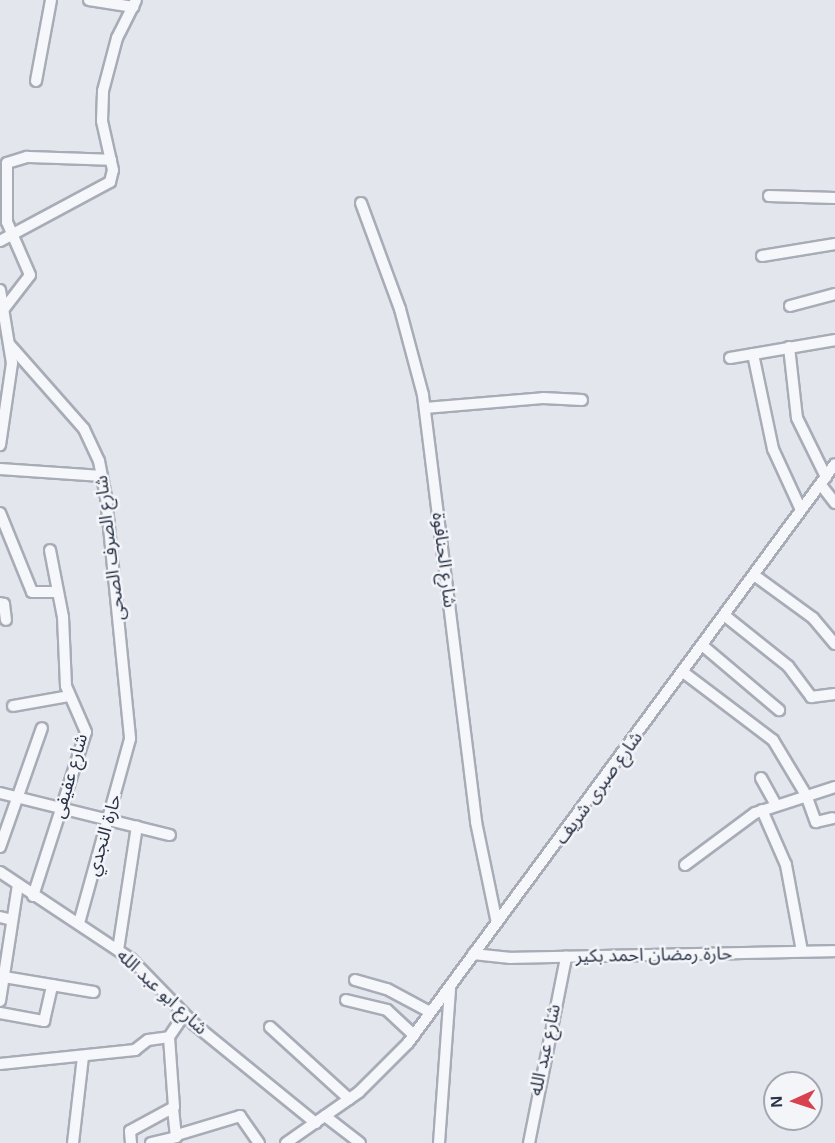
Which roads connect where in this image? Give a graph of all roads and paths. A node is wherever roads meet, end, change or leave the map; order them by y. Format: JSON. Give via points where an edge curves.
{"nodes":[{"id":1,"x":51,"y":0,"type":"edge"},
{"id":2,"x":89,"y":0,"type":"edge"},
{"id":3,"x":135,"y":4,"type":"edge"},
{"id":4,"x":36,"y":81,"type":"dead end"},
{"id":5,"x":111,"y":160,"type":"junction"},
{"id":6,"x":769,"y":196,"type":"dead end"},
{"id":7,"x":835,"y":198,"type":"edge"},
{"id":8,"x":361,"y":203,"type":"dead end"},
{"id":9,"x":11,"y":235,"type":"junction"},
{"id":10,"x":0,"y":241,"type":"edge"},
{"id":11,"x":835,"y":244,"type":"edge"},
{"id":12,"x":762,"y":256,"type":"dead end"},
{"id":13,"x":0,"y":290,"type":"edge"},
{"id":14,"x":835,"y":294,"type":"edge"},
{"id":15,"x":790,"y":306,"type":"dead end"},
{"id":16,"x":3,"y":311,"type":"edge"},
{"id":17,"x":835,"y":340,"type":"edge"},
{"id":18,"x":10,"y":345,"type":"junction"},
{"id":19,"x":789,"y":347,"type":"junction"},
{"id":20,"x":753,"y":354,"type":"junction"},
{"id":21,"x":730,"y":358,"type":"dead end"},
{"id":22,"x":582,"y":400,"type":"dead end"},
{"id":23,"x":425,"y":408,"type":"junction"},
{"id":24,"x":0,"y":442,"type":"edge"},
{"id":25,"x":835,"y":464,"type":"edge"},
{"id":26,"x":0,"y":469,"type":"edge"},
{"id":27,"x":102,"y":476,"type":"junction"},
{"id":28,"x":823,"y":481,"type":"junction"},
{"id":29,"x":835,"y":503,"type":"edge"},
{"id":30,"x":801,"y":510,"type":"junction"},
{"id":31,"x":0,"y":513,"type":"edge"},
{"id":32,"x":2,"y":527,"type":"edge"},
{"id":33,"x":51,"y":550,"type":"dead end"},
{"id":34,"x":754,"y":575,"type":"junction"},
{"id":35,"x":58,"y":592,"type":"junction"},
{"id":36,"x":0,"y":603,"type":"edge"},
{"id":37,"x":724,"y":615,"type":"junction"},
{"id":38,"x":6,"y":620,"type":"dead end"},
{"id":39,"x":835,"y":644,"type":"edge"},
{"id":40,"x":702,"y":645,"type":"junction"},
{"id":41,"x":683,"y":672,"type":"junction"},
{"id":42,"x":835,"y":694,"type":"edge"},
{"id":43,"x":69,"y":696,"type":"junction"},
{"id":44,"x":13,"y":706,"type":"dead end"},
{"id":45,"x":779,"y":710,"type":"dead end"},
{"id":46,"x":42,"y":728,"type":"dead end"},
{"id":47,"x":129,"y":747,"type":"joint"},
{"id":48,"x":761,"y":778,"type":"dead end"},
{"id":49,"x":835,"y":787,"type":"edge"},
{"id":50,"x":0,"y":793,"type":"edge"},
{"id":51,"x":806,"y":795,"type":"junction"},
{"id":52,"x":18,"y":797,"type":"junction"},
{"id":53,"x":776,"y":806,"type":"junction"},
{"id":54,"x":63,"y":807,"type":"junction"},
{"id":55,"x":762,"y":810,"type":"junction"},
{"id":56,"x":833,"y":818,"type":"dead end"},
{"id":57,"x":108,"y":819,"type":"junction"},
{"id":58,"x":137,"y":826,"type":"junction"},
{"id":59,"x":170,"y":835,"type":"dead end"},
{"id":60,"x":0,"y":847,"type":"edge"},
{"id":61,"x":685,"y":865,"type":"dead end"},
{"id":62,"x":0,"y":872,"type":"edge"},
{"id":63,"x":18,"y":885,"type":"junction"},
{"id":64,"x":33,"y":896,"type":"junction"},
{"id":65,"x":0,"y":917,"type":"edge"},
{"id":66,"x":12,"y":920,"type":"junction"},
{"id":67,"x":79,"y":923,"type":"junction"},
{"id":68,"x":497,"y":923,"type":"junction"},
{"id":69,"x":118,"y":950,"type":"junction"},
{"id":70,"x":802,"y":951,"type":"junction"},
{"id":71,"x":835,"y":951,"type":"edge"},
{"id":72,"x":473,"y":954,"type":"junction"},
{"id":73,"x":566,"y":957,"type":"junction"},
{"id":74,"x":3,"y":970,"type":"edge"},
{"id":75,"x":355,"y":980,"type":"dead end"},
{"id":76,"x":52,"y":985,"type":"junction"},
{"id":77,"x":450,"y":986,"type":"junction"},
{"id":78,"x":94,"y":992,"type":"dead end"},
{"id":79,"x":346,"y":1000,"type":"dead end"},
{"id":80,"x":0,"y":1002,"type":"edge"},
{"id":81,"x":430,"y":1012,"type":"junction"},
{"id":82,"x":0,"y":1013,"type":"edge"},
{"id":83,"x":184,"y":1015,"type":"junction"},
{"id":84,"x":270,"y":1028,"type":"dead end"},
{"id":85,"x":414,"y":1035,"type":"junction"},
{"id":86,"x":168,"y":1037,"type":"junction"},
{"id":87,"x":83,"y":1057,"type":"junction"},
{"id":88,"x":0,"y":1064,"type":"edge"},
{"id":89,"x":349,"y":1099,"type":"junction"},
{"id":90,"x":173,"y":1109,"type":"junction"},
{"id":91,"x":320,"y":1119,"type":"junction"},
{"id":92,"x":177,"y":1135,"type":"junction"},
{"id":93,"x":73,"y":1143,"type":"edge"},
{"id":94,"x":131,"y":1143,"type":"edge"},
{"id":95,"x":151,"y":1143,"type":"edge"},
{"id":96,"x":259,"y":1143,"type":"edge"},
{"id":97,"x":286,"y":1143,"type":"edge"},
{"id":98,"x":360,"y":1143,"type":"edge"},
{"id":99,"x":439,"y":1143,"type":"edge"},
{"id":100,"x":528,"y":1143,"type":"edge"}],
"edges":[{"from":1,"to":4,"type":"street"},
{"from":2,"to":3,"type":"street"},
{"from":3,"to":5,"type":"street","via":[[117,38],[103,91],[102,121]]},
{"from":5,"to":9,"type":"street","via":[[112,176],[106,187]]},
{"from":5,"to":9,"type":"street","via":[[11,159],[6,165],[6,214]]},
{"from":6,"to":7,"type":"street"},
{"from":8,"to":23,"type":"street","name":"شارع الحنافوة","via":[[400,309]]},
{"from":9,"to":10,"type":"street"},
{"from":9,"to":16,"type":"street","via":[[30,279]]},
{"from":11,"to":12,"type":"street"},
{"from":13,"to":16,"type":"street"},
{"from":14,"to":15,"type":"street"},
{"from":16,"to":18,"type":"street"},
{"from":17,"to":19,"type":"street"},
{"from":18,"to":24,"type":"street","via":[[12,363]]},
{"from":18,"to":27,"type":"street","name":"شارع الصرف الصحى","via":[[76,417],[92,445]]},
{"from":19,"to":20,"type":"street"},
{"from":19,"to":28,"type":"street","via":[[797,418]]},
{"from":20,"to":21,"type":"street"},
{"from":20,"to":30,"type":"street","via":[[773,449]]},
{"from":22,"to":23,"type":"street","via":[[543,398]]},
{"from":23,"to":68,"type":"street","name":"شارع الحنافوة","via":[[476,822]]},
{"from":25,"to":28,"type":"street","name":"شارع صبرى شريف"},
{"from":26,"to":27,"type":"street"},
{"from":27,"to":47,"type":"street","name":"شارع الصرف الصحى"},
{"from":28,"to":29,"type":"street"},
{"from":28,"to":30,"type":"street","name":"شارع صبرى شريف"},
{"from":30,"to":34,"type":"street","name":"شارع صبرى شريف"},
{"from":31,"to":32,"type":"street"},
{"from":32,"to":35,"type":"street","via":[[32,592]]},
{"from":33,"to":35,"type":"street","name":"شارع عفيفى"},
{"from":34,"to":37,"type":"street","name":"شارع صبرى شريف"},
{"from":34,"to":39,"type":"street","via":[[813,618]]},
{"from":35,"to":43,"type":"street","name":"شارع عفيفى"},
{"from":36,"to":38,"type":"street","via":[[4,604]]},
{"from":37,"to":40,"type":"street","name":"شارع صبرى شريف"},
{"from":37,"to":42,"type":"street","via":[[788,666],[812,697]]},
{"from":40,"to":41,"type":"street","name":"شارع صبرى شريف"},
{"from":40,"to":45,"type":"street"},
{"from":41,"to":51,"type":"street","via":[[772,740]]},
{"from":41,"to":68,"type":"street","name":"شارع صبرى شريف"},
{"from":43,"to":44,"type":"street"},
{"from":43,"to":54,"type":"street","name":"شارع عفيفى","via":[[86,732]]},
{"from":46,"to":52,"type":"street"},
{"from":47,"to":57,"type":"street","name":"حارة النجدي"},
{"from":48,"to":53,"type":"street"},
{"from":49,"to":51,"type":"street"},
{"from":50,"to":52,"type":"street"},
{"from":51,"to":53,"type":"street"},
{"from":51,"to":56,"type":"street","via":[[816,822]]},
{"from":52,"to":54,"type":"street"},
{"from":52,"to":60,"type":"street"},
{"from":53,"to":55,"type":"street"},
{"from":54,"to":57,"type":"street"},
{"from":54,"to":64,"type":"street","name":"شارع عفيفى"},
{"from":55,"to":61,"type":"street"},
{"from":55,"to":70,"type":"street","via":[[786,865]]},
{"from":57,"to":58,"type":"street"},
{"from":57,"to":67,"type":"street","name":"حارة النجدي"},
{"from":58,"to":59,"type":"street"},
{"from":58,"to":69,"type":"street"},
{"from":62,"to":63,"type":"street","name":"شارع ابو عبد الله"},
{"from":63,"to":64,"type":"street","name":"شارع ابو عبد الله"},
{"from":63,"to":66,"type":"street"},
{"from":64,"to":67,"type":"street","name":"شارع ابو عبد الله"},
{"from":65,"to":66,"type":"street"},
{"from":66,"to":74,"type":"street"},
{"from":67,"to":69,"type":"street","name":"شارع ابو عبد الله"},
{"from":68,"to":72,"type":"street","name":"شارع صبرى شريف"},
{"from":69,"to":83,"type":"street","name":"شارع ابو عبد الله"},
{"from":70,"to":71,"type":"street","name":"حارة رمضان احمد بكير"},
{"from":70,"to":73,"type":"street","name":"حارة رمضان احمد بكير"},
{"from":72,"to":73,"type":"street","name":"حارة رمضان احمد بكير"},
{"from":72,"to":77,"type":"street","name":"شارع صبرى شريف"},
{"from":73,"to":100,"type":"street","name":"شارع عبد الله"},
{"from":74,"to":76,"type":"street"},
{"from":74,"to":80,"type":"street"},
{"from":75,"to":81,"type":"street","via":[[394,992]]},
{"from":76,"to":78,"type":"street"},
{"from":76,"to":82,"type":"street","via":[[44,1021]]},
{"from":77,"to":81,"type":"street","name":"شارع صبرى شريف"},
{"from":77,"to":99,"type":"street"},
{"from":79,"to":85,"type":"street","via":[[387,1010]]},
{"from":81,"to":85,"type":"street","name":"شارع صبرى شريف"},
{"from":83,"to":86,"type":"street"},
{"from":83,"to":91,"type":"street","name":"شارع ابو عبد الله"},
{"from":84,"to":89,"type":"street"},
{"from":85,"to":89,"type":"street","name":"شارع صبرى شريف","via":[[376,1077]]},
{"from":86,"to":87,"type":"street","via":[[148,1040],[135,1050]]},
{"from":86,"to":90,"type":"street"},
{"from":87,"to":88,"type":"street"},
{"from":87,"to":93,"type":"street"},
{"from":89,"to":91,"type":"street","name":"شارع صبرى شريف"},
{"from":90,"to":92,"type":"street"},
{"from":90,"to":94,"type":"street","via":[[130,1131]]},
{"from":91,"to":97,"type":"street","name":"شارع صبرى شريف"},
{"from":91,"to":98,"type":"street","name":"شارع ابو عبد الله"},
{"from":92,"to":95,"type":"street"},
{"from":92,"to":96,"type":"street","via":[[240,1116]]}]}
